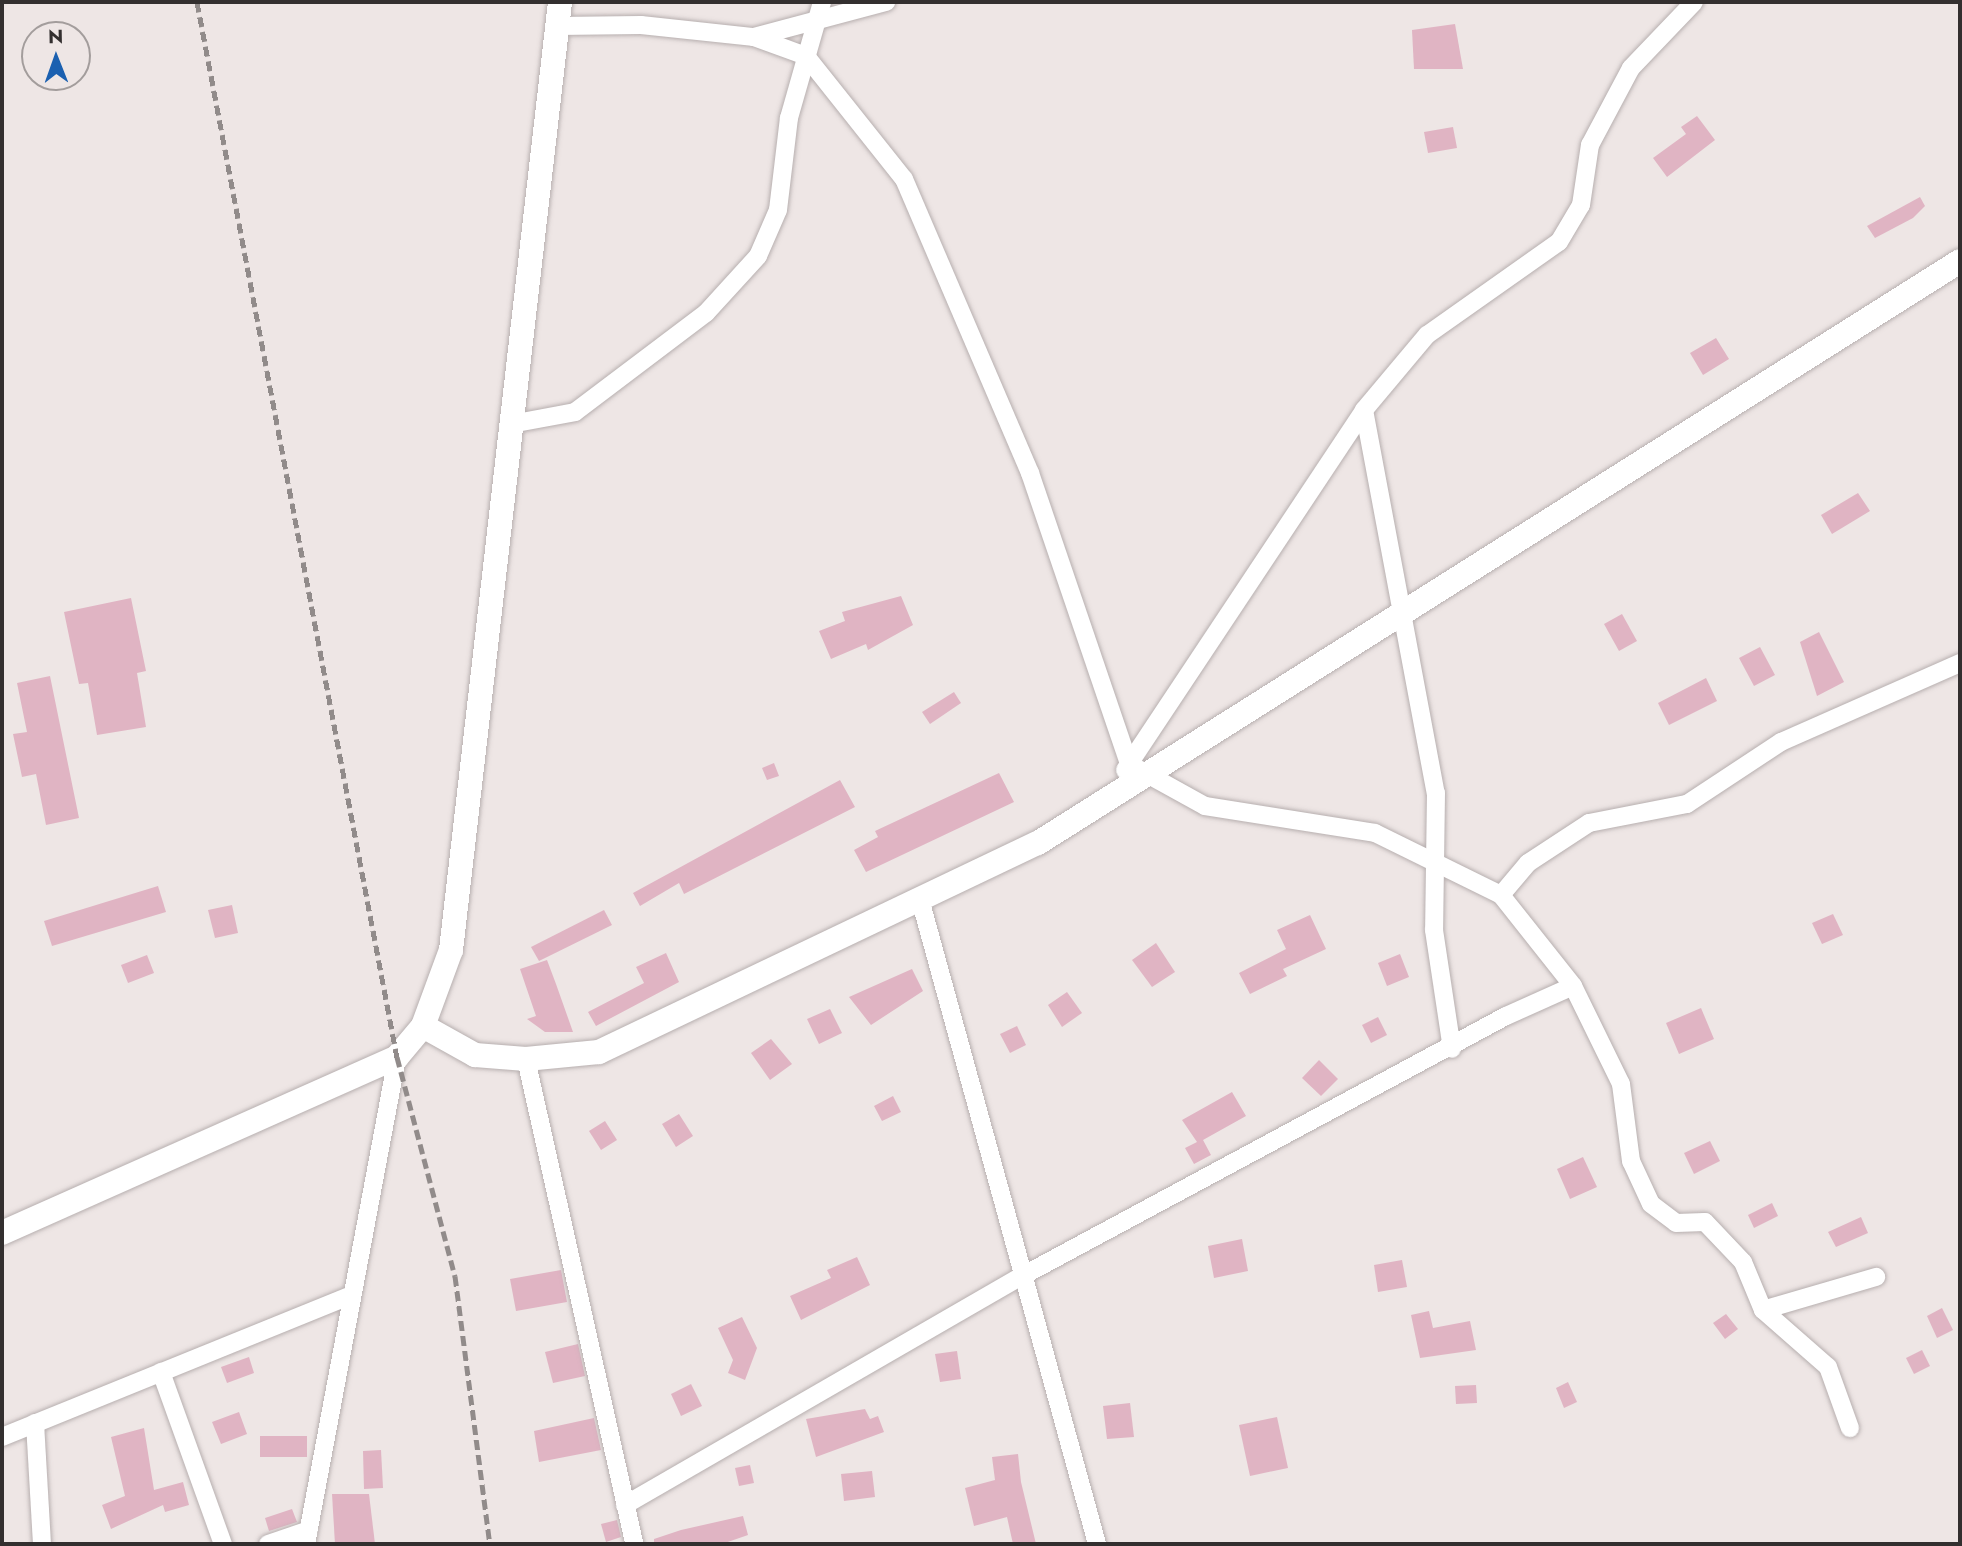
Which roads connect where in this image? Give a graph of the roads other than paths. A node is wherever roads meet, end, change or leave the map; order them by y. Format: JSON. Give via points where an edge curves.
{"nodes":[{"id":1,"x":886,"y":2,"type":"edge"},
{"id":2,"x":1694,"y":2,"type":"edge"},
{"id":3,"x":821,"y":11,"type":"edge"},
{"id":4,"x":558,"y":14,"type":"edge"},
{"id":5,"x":754,"y":37,"type":"junction"},
{"id":6,"x":806,"y":56,"type":"junction"},
{"id":7,"x":1960,"y":261,"type":"edge"},
{"id":8,"x":1364,"y":410,"type":"junction"},
{"id":9,"x":511,"y":424,"type":"junction"},
{"id":10,"x":1404,"y":616,"type":"junction"},
{"id":11,"x":1960,"y":663,"type":"edge"},
{"id":12,"x":1137,"y":770,"type":"junction"},
{"id":13,"x":1438,"y":859,"type":"junction"},
{"id":14,"x":1501,"y":895,"type":"junction"},
{"id":15,"x":920,"y":899,"type":"junction"},
{"id":16,"x":1573,"y":986,"type":"junction"},
{"id":17,"x":423,"y":1026,"type":"junction"},
{"id":18,"x":1452,"y":1049,"type":"junction"},
{"id":19,"x":397,"y":1057,"type":"junction"},
{"id":20,"x":526,"y":1059,"type":"junction"},
{"id":21,"x":2,"y":1233,"type":"edge"},
{"id":22,"x":1024,"y":1275,"type":"junction"},
{"id":23,"x":1876,"y":1278,"type":"dead end"},
{"id":24,"x":350,"y":1296,"type":"junction"},
{"id":25,"x":1763,"y":1310,"type":"junction"},
{"id":26,"x":161,"y":1372,"type":"junction"},
{"id":27,"x":35,"y":1423,"type":"junction"},
{"id":28,"x":1850,"y":1428,"type":"dead end"},
{"id":29,"x":2,"y":1437,"type":"edge"},
{"id":30,"x":625,"y":1505,"type":"junction"},
{"id":31,"x":308,"y":1537,"type":"edge"},
{"id":32,"x":43,"y":1544,"type":"edge"},
{"id":33,"x":223,"y":1544,"type":"edge"},
{"id":34,"x":268,"y":1544,"type":"edge"},
{"id":35,"x":634,"y":1544,"type":"edge"},
{"id":36,"x":1097,"y":1544,"type":"edge"}],
"edges":[{"from":1,"to":3,"type":"street"},
{"from":2,"to":8,"type":"street","via":[[1630,68],[1590,145],[1581,205],[1559,242],[1427,335]]},
{"from":3,"to":5,"type":"street"},
{"from":3,"to":6,"type":"street"},
{"from":4,"to":5,"type":"street"},
{"from":4,"to":9,"type":"main road"},
{"from":5,"to":6,"type":"street"},
{"from":6,"to":9,"type":"street","via":[[789,118],[778,210],[758,256],[706,313],[575,412]]},
{"from":6,"to":12,"type":"street","via":[[904,179],[1030,474]]},
{"from":7,"to":10,"type":"main road"},
{"from":8,"to":10,"type":"street"},
{"from":8,"to":12,"type":"street"},
{"from":9,"to":17,"type":"main road","via":[[451,950]]},
{"from":10,"to":12,"type":"main road"},
{"from":10,"to":13,"type":"street","via":[[1436,793]]},
{"from":11,"to":14,"type":"street","via":[[1781,741],[1687,804],[1589,823],[1528,863]]},
{"from":12,"to":13,"type":"street","via":[[1205,806],[1376,833]]},
{"from":12,"to":15,"type":"main road","via":[[1103,803],[1038,843]]},
{"from":13,"to":14,"type":"street"},
{"from":13,"to":18,"type":"street","via":[[1434,930]]},
{"from":14,"to":16,"type":"street"},
{"from":15,"to":20,"type":"main road","via":[[599,1052]]},
{"from":15,"to":22,"type":"street"},
{"from":16,"to":18,"type":"street"},
{"from":16,"to":25,"type":"street","via":[[1621,1084],[1631,1161],[1651,1203],[1676,1223],[1705,1222],[1743,1262]]},
{"from":17,"to":19,"type":"main road"},
{"from":17,"to":20,"type":"main road","via":[[475,1055]]},
{"from":18,"to":22,"type":"street"},
{"from":19,"to":21,"type":"main road"},
{"from":19,"to":24,"type":"street"},
{"from":20,"to":30,"type":"street"},
{"from":22,"to":30,"type":"street"},
{"from":22,"to":36,"type":"street"},
{"from":23,"to":25,"type":"street"},
{"from":24,"to":26,"type":"street"},
{"from":24,"to":31,"type":"street"},
{"from":25,"to":28,"type":"street","via":[[1828,1367]]},
{"from":26,"to":27,"type":"street"},
{"from":26,"to":33,"type":"street"},
{"from":27,"to":29,"type":"street"},
{"from":27,"to":32,"type":"street"},
{"from":30,"to":35,"type":"street"},
{"from":31,"to":34,"type":"street"}]}
